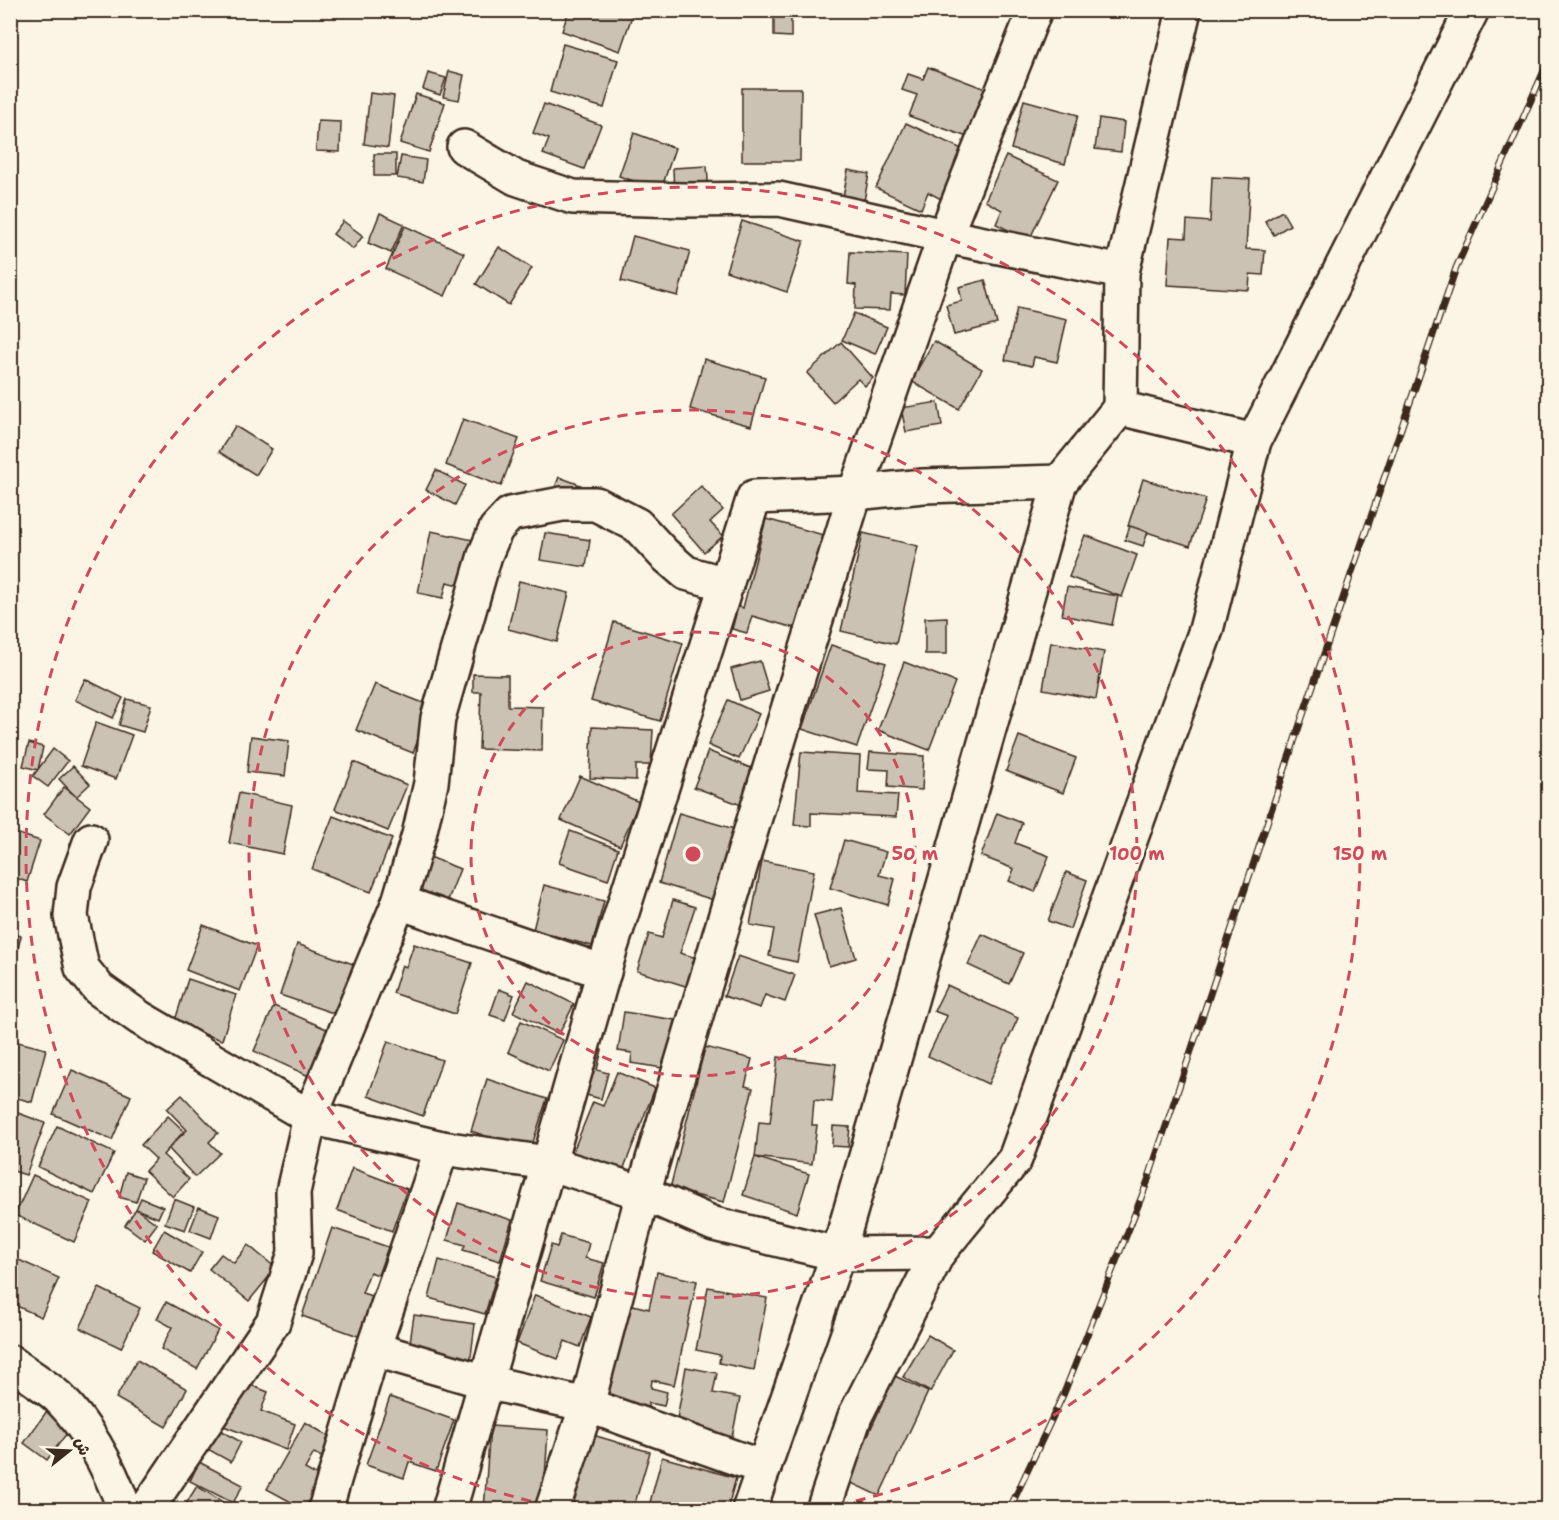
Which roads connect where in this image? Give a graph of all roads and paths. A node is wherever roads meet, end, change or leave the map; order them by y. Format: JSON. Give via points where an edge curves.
{"nodes":[{"id":1,"x":1035,"y":10,"type":"edge"},
{"id":2,"x":1184,"y":10,"type":"edge"},
{"id":3,"x":1472,"y":10,"type":"edge"},
{"id":4,"x":464,"y":147,"type":"dead end"},
{"id":5,"x":945,"y":237,"type":"junction"},
{"id":6,"x":1122,"y":272,"type":"junction"},
{"id":7,"x":1120,"y":408,"type":"junction"},
{"id":8,"x":1254,"y":441,"type":"junction"},
{"id":9,"x":1060,"y":482,"type":"junction"},
{"id":10,"x":855,"y":494,"type":"junction"},
{"id":11,"x":726,"y":584,"type":"junction"},
{"id":12,"x":91,"y":840,"type":"dead end"},
{"id":13,"x":399,"y":902,"type":"junction"},
{"id":14,"x":604,"y":972,"type":"junction"},
{"id":15,"x":310,"y":1117,"type":"junction"},
{"id":16,"x":442,"y":1148,"type":"junction"},
{"id":17,"x":548,"y":1163,"type":"junction"},
{"id":18,"x":643,"y":1193,"type":"junction"},
{"id":19,"x":938,"y":1253,"type":"junction"},
{"id":20,"x":838,"y":1254,"type":"junction"},
{"id":21,"x":373,"y":1349,"type":"junction"},
{"id":22,"x":10,"y":1362,"type":"edge"},
{"id":23,"x":486,"y":1382,"type":"junction"},
{"id":24,"x":587,"y":1405,"type":"junction"},
{"id":25,"x":764,"y":1468,"type":"junction"},
{"id":26,"x":125,"y":1509,"type":"edge"},
{"id":27,"x":146,"y":1509,"type":"edge"},
{"id":28,"x":325,"y":1509,"type":"edge"},
{"id":29,"x":449,"y":1509,"type":"edge"},
{"id":30,"x":552,"y":1509,"type":"edge"},
{"id":31,"x":749,"y":1509,"type":"edge"},
{"id":32,"x":823,"y":1509,"type":"edge"}],
"edges":[{"from":1,"to":5,"type":"street"},
{"from":2,"to":6,"type":"street"},
{"from":3,"to":8,"type":"street"},
{"from":4,"to":5,"type":"street","via":[[516,178],[573,197],[779,199]]},
{"from":5,"to":6,"type":"street"},
{"from":5,"to":10,"type":"street"},
{"from":6,"to":7,"type":"street"},
{"from":7,"to":8,"type":"street"},
{"from":7,"to":9,"type":"street"},
{"from":8,"to":19,"type":"street","via":[[1206,630],[1015,1159]]},
{"from":9,"to":10,"type":"street","via":[[922,486]]},
{"from":9,"to":20,"type":"street"},
{"from":10,"to":11,"type":"street","via":[[754,497]]},
{"from":10,"to":18,"type":"street"},
{"from":11,"to":13,"type":"street","via":[[686,573],[637,525],[596,504],[562,504],[510,514],[496,529],[475,588],[438,718],[431,783]]},
{"from":11,"to":14,"type":"street"},
{"from":12,"to":15,"type":"street","via":[[74,887],[71,916],[82,968],[99,989],[140,1018]]},
{"from":13,"to":14,"type":"street"},
{"from":13,"to":15,"type":"street"},
{"from":14,"to":17,"type":"street"},
{"from":15,"to":16,"type":"street"},
{"from":15,"to":27,"type":"street","via":[[293,1192],[295,1253],[273,1322]]},
{"from":16,"to":17,"type":"street"},
{"from":16,"to":21,"type":"street"},
{"from":17,"to":18,"type":"street"},
{"from":17,"to":23,"type":"street"},
{"from":18,"to":20,"type":"street","via":[[714,1224]]},
{"from":18,"to":24,"type":"street"},
{"from":19,"to":20,"type":"street"},
{"from":19,"to":32,"type":"street","via":[[855,1416]]},
{"from":20,"to":25,"type":"street"},
{"from":21,"to":23,"type":"street"},
{"from":21,"to":28,"type":"street"},
{"from":22,"to":26,"type":"street","via":[[58,1398],[87,1431]]},
{"from":23,"to":24,"type":"street"},
{"from":23,"to":29,"type":"street"},
{"from":24,"to":25,"type":"street"},
{"from":24,"to":30,"type":"street"},
{"from":25,"to":31,"type":"street"}]}
